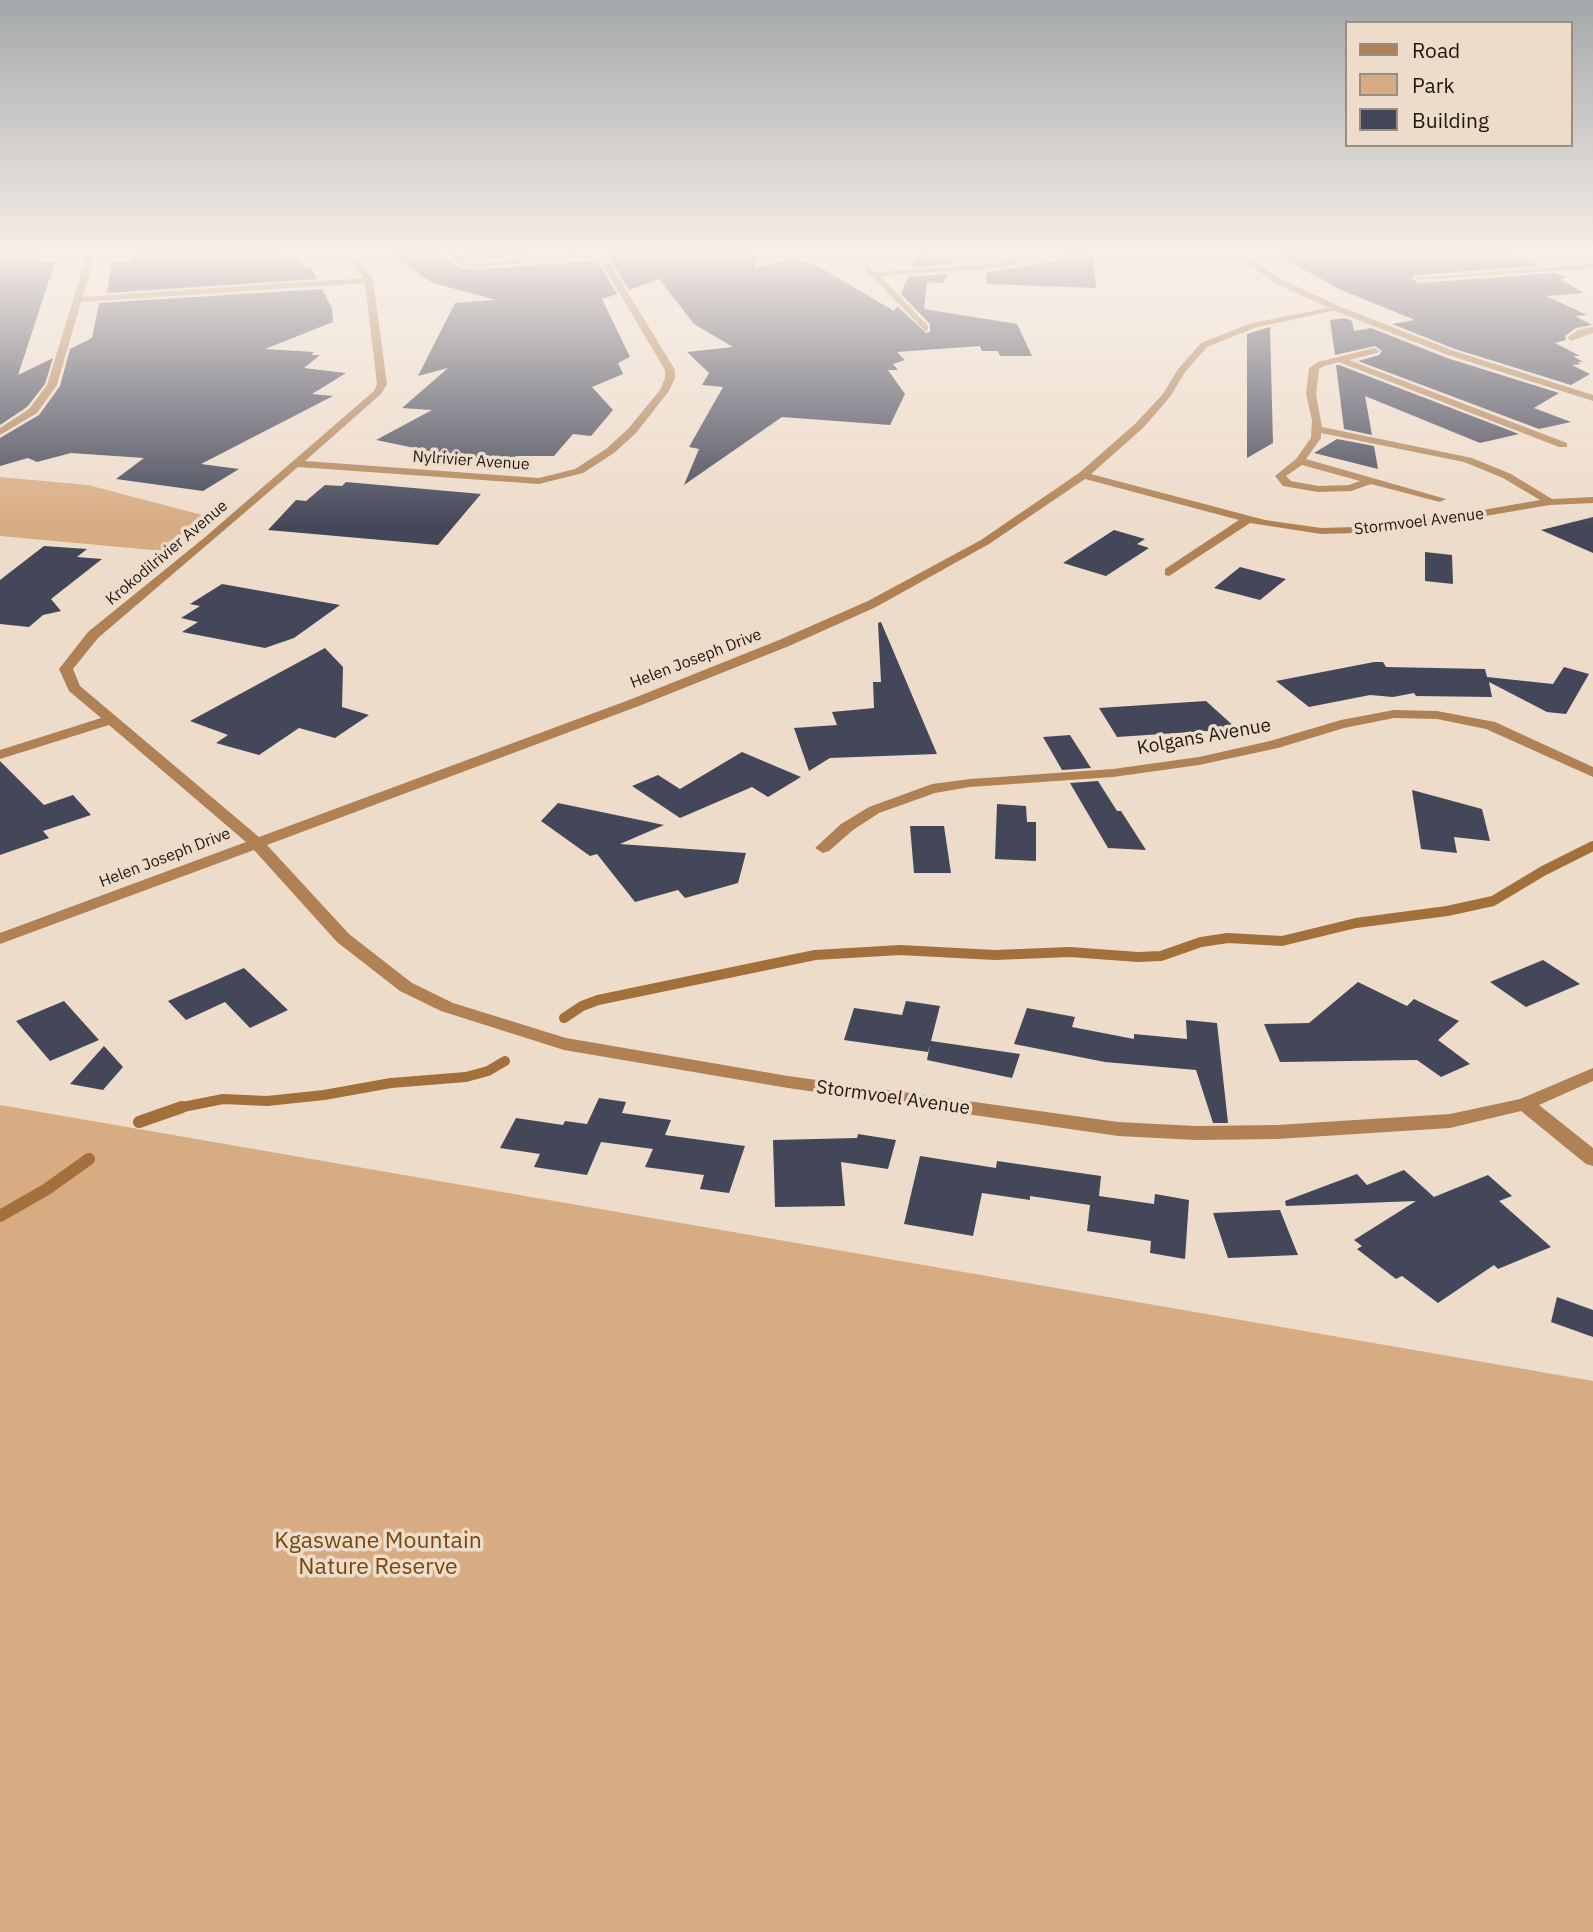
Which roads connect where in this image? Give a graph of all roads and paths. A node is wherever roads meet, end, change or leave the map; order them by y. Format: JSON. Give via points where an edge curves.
{"nodes":[{"id":1,"x":65,"y":345,"type":"edge"},
{"id":2,"x":377,"y":345,"type":"edge"},
{"id":3,"x":655,"y":345,"type":"edge"},
{"id":4,"x":1204,"y":345,"type":"edge"},
{"id":5,"x":1431,"y":345,"type":"edge"},
{"id":6,"x":1374,"y":351,"type":"dead end"},
{"id":7,"x":1339,"y":359,"type":"junction"},
{"id":8,"x":1593,"y":398,"type":"edge"},
{"id":9,"x":1318,"y":429,"type":"junction"},
{"id":10,"x":0,"y":432,"type":"edge"},
{"id":11,"x":1563,"y":445,"type":"dead end"},
{"id":12,"x":1300,"y":461,"type":"junction"},
{"id":13,"x":296,"y":464,"type":"junction"},
{"id":14,"x":1083,"y":475,"type":"junction"},
{"id":15,"x":1371,"y":480,"type":"junction"},
{"id":16,"x":1440,"y":499,"type":"dead end"},
{"id":17,"x":1593,"y":500,"type":"edge"},
{"id":18,"x":1550,"y":502,"type":"junction"},
{"id":19,"x":1248,"y":519,"type":"junction"},
{"id":20,"x":1169,"y":572,"type":"dead end"},
{"id":21,"x":113,"y":719,"type":"junction"},
{"id":22,"x":0,"y":755,"type":"edge"},
{"id":23,"x":1593,"y":773,"type":"edge"},
{"id":24,"x":256,"y":843,"type":"junction"},
{"id":25,"x":823,"y":848,"type":"dead end"},
{"id":26,"x":0,"y":939,"type":"edge"},
{"id":27,"x":1593,"y":1074,"type":"edge"},
{"id":28,"x":1525,"y":1104,"type":"junction"},
{"id":29,"x":1593,"y":1159,"type":"edge"}],
"edges":[{"from":1,"to":10,"type":"street","via":[[46,398]]},
{"from":2,"to":13,"type":"street","name":"Krokodilrivier Avenue","via":[[382,383],[371,400]]},
{"from":3,"to":13,"type":"street","name":"Nylrivier Avenue","via":[[670,370],[664,391],[632,431],[579,471],[539,481]]},
{"from":4,"to":14,"type":"street","name":"Helen Joseph Drive","via":[[1139,426]]},
{"from":5,"to":8,"type":"street"},
{"from":6,"to":7,"type":"street"},
{"from":7,"to":9,"type":"street","via":[[1321,364],[1312,373]]},
{"from":7,"to":11,"type":"street"},
{"from":9,"to":12,"type":"street"},
{"from":9,"to":18,"type":"street","via":[[1468,460],[1507,476]]},
{"from":12,"to":15,"type":"street"},
{"from":12,"to":15,"type":"street","via":[[1283,471],[1281,480],[1299,487],[1335,489]]},
{"from":13,"to":21,"type":"street","name":"Krokodilrivier Avenue","via":[[93,635],[71,659],[66,669],[74,688]]},
{"from":14,"to":19,"type":"street","name":"Stormvoel Avenue"},
{"from":14,"to":24,"type":"street","name":"Helen Joseph Drive","via":[[1033,512],[937,570],[797,638]]},
{"from":15,"to":16,"type":"street"},
{"from":17,"to":18,"type":"street","name":"Stormvoel Avenue"},
{"from":18,"to":19,"type":"street","name":"Stormvoel Avenue","via":[[1428,524],[1352,531],[1293,528]]},
{"from":19,"to":20,"type":"street"},
{"from":21,"to":22,"type":"street"},
{"from":21,"to":24,"type":"street","name":"Krokodilrivier Avenue"},
{"from":23,"to":25,"type":"street","name":"Kolgans Avenue","via":[[1490,725],[1437,715],[1394,714],[1199,761],[932,789],[874,810]]},
{"from":24,"to":26,"type":"street","name":"Helen Joseph Drive"},
{"from":24,"to":28,"type":"street","name":"Stormvoel Avenue","via":[[343,938],[406,987],[447,1007],[564,1044],[788,1082],[1118,1129],[1196,1133],[1380,1127],[1450,1121]]},
{"from":27,"to":28,"type":"street","name":"Stormvoel Avenue"},
{"from":28,"to":29,"type":"street"}]}
